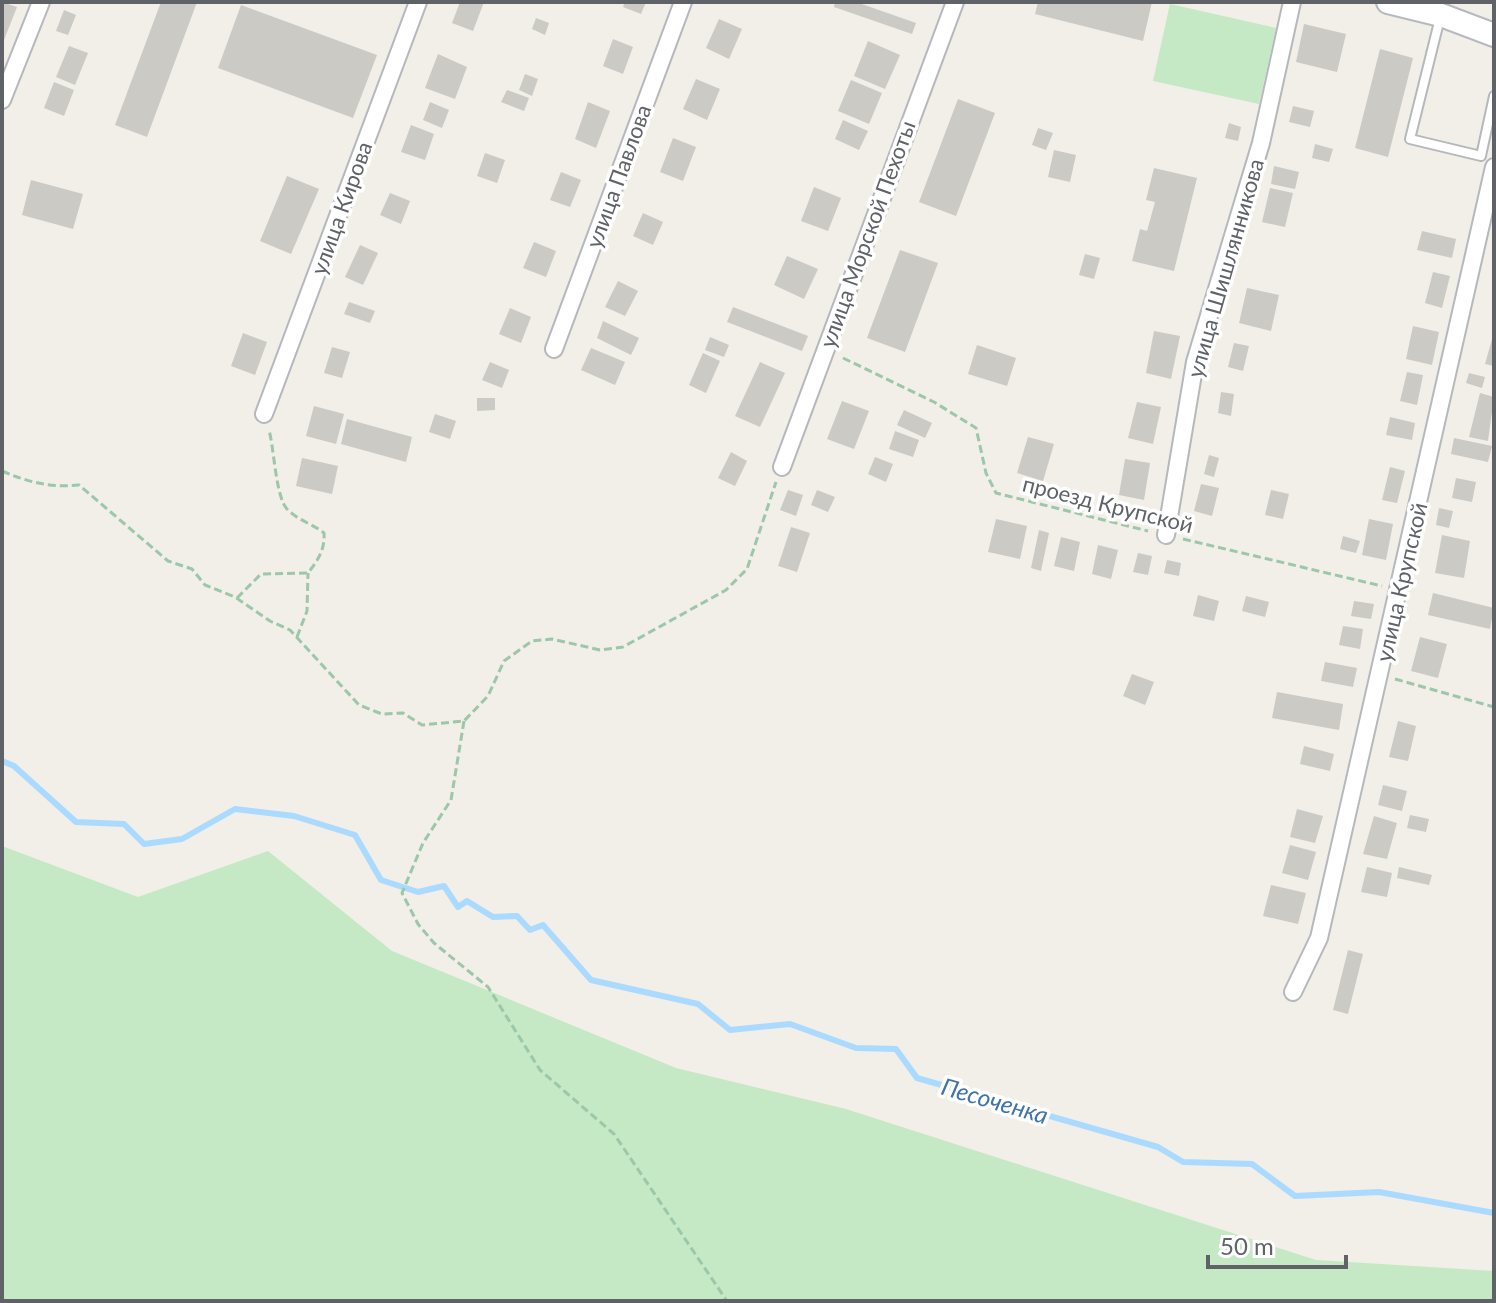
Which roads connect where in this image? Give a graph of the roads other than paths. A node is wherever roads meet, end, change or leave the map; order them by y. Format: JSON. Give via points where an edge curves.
{"nodes":[{"id":1,"x":41,"y":2,"type":"edge"},
{"id":2,"x":418,"y":2,"type":"edge"},
{"id":3,"x":683,"y":2,"type":"edge"},
{"id":4,"x":955,"y":2,"type":"edge"},
{"id":5,"x":1292,"y":2,"type":"edge"},
{"id":6,"x":1388,"y":2,"type":"edge"},
{"id":7,"x":1441,"y":15,"type":"junction"},
{"id":8,"x":1494,"y":35,"type":"edge"},
{"id":9,"x":1494,"y":96,"type":"edge"},
{"id":10,"x":2,"y":100,"type":"edge"},
{"id":11,"x":1494,"y":167,"type":"edge"},
{"id":12,"x":554,"y":349,"type":"dead end"},
{"id":13,"x":264,"y":414,"type":"road end"},
{"id":14,"x":782,"y":467,"type":"road end"},
{"id":15,"x":1166,"y":535,"type":"road end"},
{"id":16,"x":1293,"y":992,"type":"dead end"}],
"edges":[{"from":1,"to":10,"type":"street"},
{"from":2,"to":13,"type":"street","name":"улица Кирова"},
{"from":3,"to":12,"type":"street","name":"улица Павлова"},
{"from":4,"to":14,"type":"street","name":"улица Морской Пехоты"},
{"from":5,"to":15,"type":"street","name":"улица Шишлянникова","via":[[1261,143],[1195,362]]},
{"from":6,"to":7,"type":"street"},
{"from":7,"to":8,"type":"street"},
{"from":7,"to":9,"type":"lane","via":[[1410,139],[1481,156]]},
{"from":11,"to":16,"type":"street","name":"улица Крупской","via":[[1319,938]]}]}
